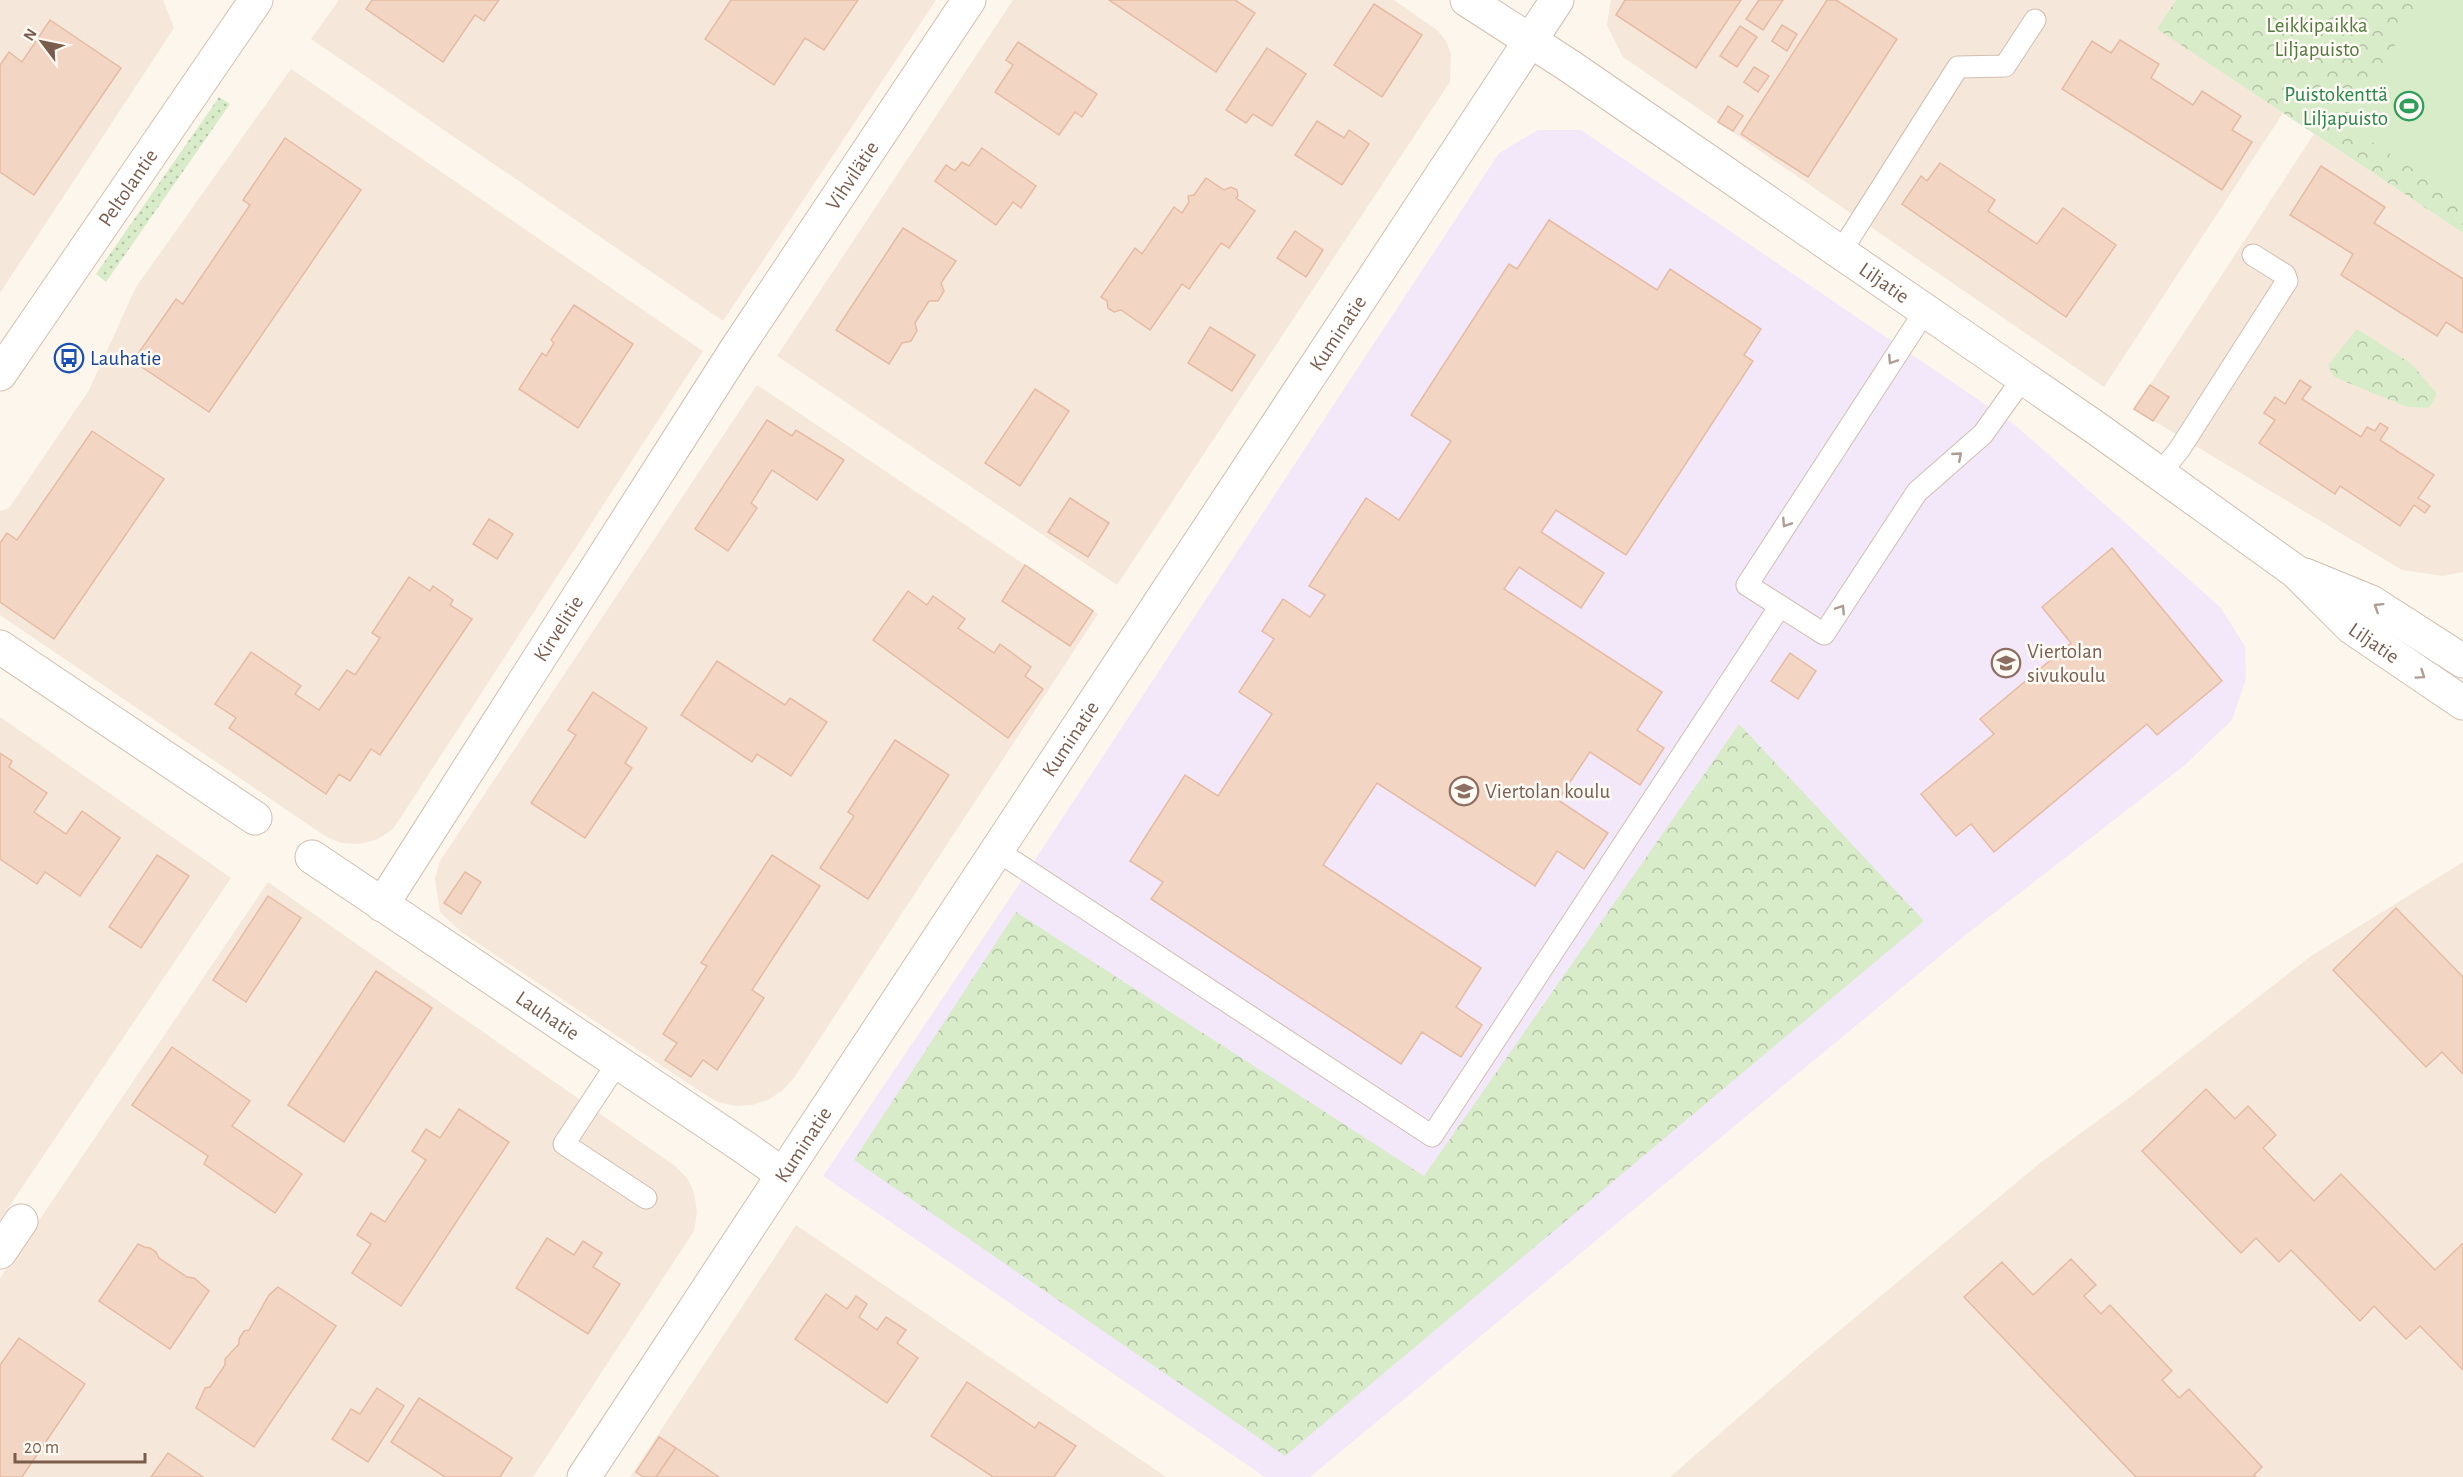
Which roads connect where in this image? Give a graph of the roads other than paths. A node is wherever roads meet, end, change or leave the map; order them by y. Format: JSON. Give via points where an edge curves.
{"nodes":[{"id":1,"x":969,"y":0,"type":"edge"},
{"id":2,"x":1467,"y":0,"type":"edge"},
{"id":3,"x":1557,"y":0,"type":"edge"},
{"id":4,"x":250,"y":2,"type":"edge"},
{"id":5,"x":2035,"y":20,"type":"dead end"},
{"id":6,"x":1529,"y":42,"type":"junction"},
{"id":7,"x":1840,"y":253,"type":"junction"},
{"id":8,"x":2253,"y":255,"type":"dead end"},
{"id":9,"x":1925,"y":311,"type":"junction"},
{"id":10,"x":735,"y":351,"type":"joint"},
{"id":11,"x":0,"y":374,"type":"edge"},
{"id":12,"x":2023,"y":378,"type":"junction"},
{"id":13,"x":2160,"y":473,"type":"junction"},
{"id":14,"x":2295,"y":572,"type":"junction"},
{"id":15,"x":1780,"y":606,"type":"junction"},
{"id":16,"x":0,"y":647,"type":"edge"},
{"id":17,"x":2463,"y":661,"type":"edge"},
{"id":18,"x":2463,"y":703,"type":"edge"},
{"id":19,"x":255,"y":818,"type":"dead end"},
{"id":20,"x":996,"y":850,"type":"junction"},
{"id":21,"x":312,"y":857,"type":"dead end"},
{"id":22,"x":382,"y":905,"type":"junction"},
{"id":23,"x":618,"y":1062,"type":"junction"},
{"id":24,"x":782,"y":1174,"type":"junction"},
{"id":25,"x":646,"y":1198,"type":"dead end"},
{"id":26,"x":21,"y":1221,"type":"dead end"},
{"id":27,"x":0,"y":1252,"type":"edge"},
{"id":28,"x":584,"y":1477,"type":"edge"}],
"edges":[{"from":1,"to":10,"type":"street","name":"Vihvilätie"},
{"from":2,"to":6,"type":"street","name":"Liljatie"},
{"from":3,"to":6,"type":"street","name":"Kuminatie"},
{"from":4,"to":11,"type":"street","name":"Peltolantie"},
{"from":5,"to":7,"type":"lane","via":[[2005,66],[1958,67]]},
{"from":6,"to":7,"type":"street","name":"Liljatie"},
{"from":6,"to":20,"type":"street","name":"Kuminatie"},
{"from":7,"to":9,"type":"street","name":"Liljatie"},
{"from":8,"to":13,"type":"lane","via":[[2285,275],[2287,281],[2179,450]]},
{"from":9,"to":12,"type":"street","name":"Liljatie"},
{"from":9,"to":15,"type":"lane","one_way":true,"via":[[1747,585]]},
{"from":10,"to":22,"type":"street","name":"Kirvelitie"},
{"from":12,"to":13,"type":"street","name":"Liljatie"},
{"from":15,"to":12,"type":"lane","one_way":true,"via":[[1824,634],[1917,492],[1983,434]]},
{"from":13,"to":14,"type":"street","name":"Liljatie"},
{"from":17,"to":14,"type":"street","name":"Liljatie","one_way":true,"via":[[2371,602]]},
{"from":14,"to":18,"type":"street","name":"Liljatie","one_way":true,"via":[[2351,627]]},
{"from":15,"to":20,"type":"lane","via":[[1432,1136]]},
{"from":16,"to":19,"type":"street"},
{"from":20,"to":24,"type":"street","name":"Kuminatie"},
{"from":21,"to":22,"type":"street","name":"Lauhatie"},
{"from":22,"to":23,"type":"street","name":"Lauhatie"},
{"from":23,"to":24,"type":"street","name":"Lauhatie"},
{"from":23,"to":25,"type":"lane","via":[[564,1144]]},
{"from":24,"to":28,"type":"street","name":"Kuminatie"},
{"from":26,"to":27,"type":"street"}]}
